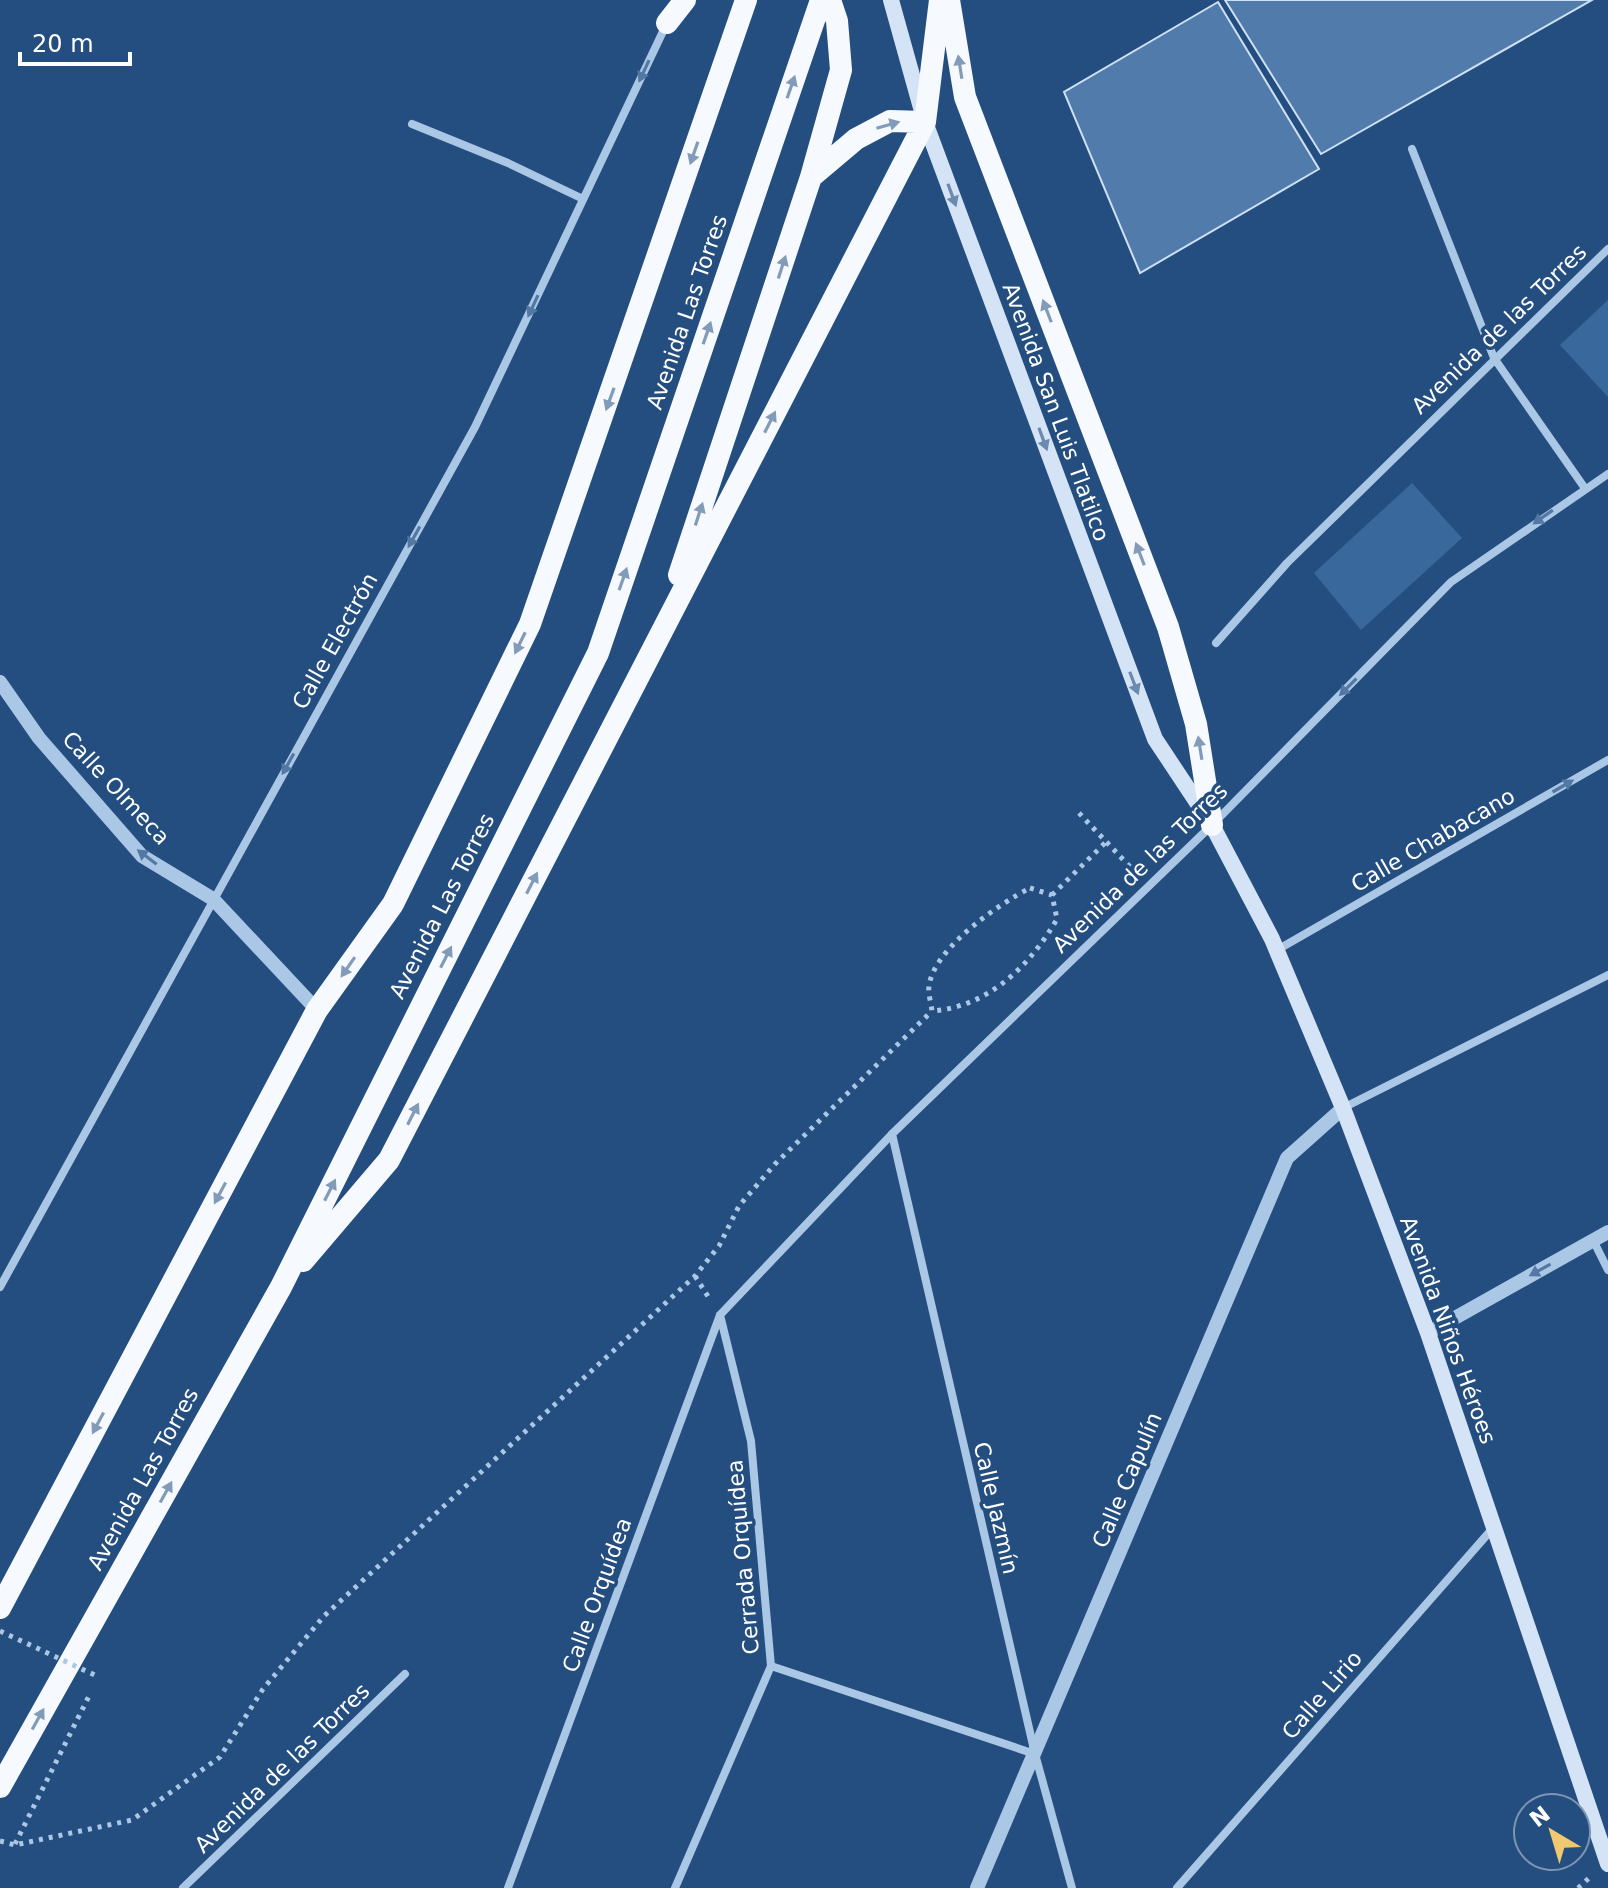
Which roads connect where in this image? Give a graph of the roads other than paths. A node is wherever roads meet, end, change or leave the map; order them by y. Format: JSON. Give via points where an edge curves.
{"nodes":[{"id":1,"x":676,"y":0,"type":"edge"},
{"id":2,"x":685,"y":0,"type":"edge"},
{"id":3,"x":746,"y":0,"type":"edge"},
{"id":4,"x":821,"y":0,"type":"edge"},
{"id":5,"x":830,"y":0,"type":"edge"},
{"id":6,"x":891,"y":0,"type":"edge"},
{"id":7,"x":940,"y":0,"type":"edge"},
{"id":8,"x":949,"y":0,"type":"edge"},
{"id":9,"x":667,"y":23,"type":"junction"},
{"id":10,"x":925,"y":122,"type":"junction"},
{"id":11,"x":412,"y":124,"type":"dead end"},
{"id":12,"x":1412,"y":149,"type":"dead end"},
{"id":13,"x":811,"y":177,"type":"junction"},
{"id":14,"x":583,"y":199,"type":"junction"},
{"id":15,"x":1608,"y":249,"type":"edge"},
{"id":16,"x":1494,"y":358,"type":"junction"},
{"id":17,"x":1608,"y":474,"type":"edge"},
{"id":18,"x":1584,"y":487,"type":"junction"},
{"id":19,"x":657,"y":641,"type":"junction"},
{"id":20,"x":1216,"y":643,"type":"dead end"},
{"id":21,"x":0,"y":682,"type":"edge"},
{"id":22,"x":1608,"y":760,"type":"edge"},
{"id":23,"x":1212,"y":825,"type":"junction"},
{"id":24,"x":213,"y":899,"type":"junction"},
{"id":25,"x":1277,"y":950,"type":"junction"},
{"id":26,"x":1608,"y":975,"type":"edge"},
{"id":27,"x":317,"y":1010,"type":"junction"},
{"id":28,"x":1343,"y":1108,"type":"junction"},
{"id":29,"x":892,"y":1134,"type":"junction"},
{"id":30,"x":1608,"y":1232,"type":"edge"},
{"id":31,"x":1593,"y":1240,"type":"junction"},
{"id":32,"x":1608,"y":1270,"type":"edge"},
{"id":33,"x":0,"y":1287,"type":"edge"},
{"id":34,"x":281,"y":1287,"type":"junction"},
{"id":35,"x":720,"y":1315,"type":"junction"},
{"id":36,"x":1428,"y":1333,"type":"junction"},
{"id":37,"x":1494,"y":1527,"type":"junction"},
{"id":38,"x":0,"y":1608,"type":"edge"},
{"id":39,"x":771,"y":1666,"type":"junction"},
{"id":40,"x":405,"y":1674,"type":"dead end"},
{"id":41,"x":1035,"y":1754,"type":"junction"},
{"id":42,"x":0,"y":1787,"type":"edge"},
{"id":43,"x":1608,"y":1864,"type":"edge"},
{"id":44,"x":183,"y":1888,"type":"edge"},
{"id":45,"x":508,"y":1888,"type":"edge"},
{"id":46,"x":675,"y":1888,"type":"edge"},
{"id":47,"x":977,"y":1888,"type":"edge"},
{"id":48,"x":1072,"y":1888,"type":"edge"},
{"id":49,"x":1177,"y":1888,"type":"edge"}],
"edges":[{"from":1,"to":9,"type":"street","name":"Calle Electrón"},
{"from":2,"to":9,"type":"highway"},
{"from":3,"to":27,"type":"highway","name":"Avenida Las Torres","one_way":true,"via":[[530,624],[393,904]]},
{"from":34,"to":4,"type":"highway","name":"Avenida Las Torres","one_way":true,"via":[[598,653]]},
{"from":5,"to":13,"type":"highway","via":[[841,70]]},
{"from":6,"to":10,"type":"main road","name":"Avenida San Luis Tlatilco"},
{"from":7,"to":10,"type":"highway"},
{"from":23,"to":8,"type":"highway","one_way":true,"via":[[1196,724],[1168,627],[965,97]]},
{"from":9,"to":14,"type":"street","name":"Calle Electrón","one_way":true},
{"from":13,"to":10,"type":"highway","one_way":true,"via":[[856,139],[890,121]]},
{"from":19,"to":10,"type":"highway","one_way":true},
{"from":10,"to":23,"type":"main road","name":"Avenida San Luis Tlatilco","one_way":true,"via":[[1155,739]]},
{"from":11,"to":14,"type":"street"},
{"from":12,"to":16,"type":"street"},
{"from":19,"to":13,"type":"highway","one_way":true},
{"from":14,"to":24,"type":"street","name":"Calle Electrón","one_way":true,"via":[[475,427]]},
{"from":15,"to":16,"type":"street","name":"Avenida de las Torres"},
{"from":16,"to":18,"type":"street"},
{"from":16,"to":20,"type":"street","name":"Avenida de las Torres","via":[[1287,563]]},
{"from":17,"to":18,"type":"street","name":"Avenida de las Torres"},
{"from":18,"to":23,"type":"street","name":"Avenida de las Torres","one_way":true,"via":[[1451,582]]},
{"from":34,"to":19,"type":"highway","one_way":true,"via":[[389,1160]]},
{"from":24,"to":21,"type":"street","name":"Calle Olmeca","one_way":true,"via":[[142,856],[39,738]]},
{"from":25,"to":22,"type":"street","name":"Calle Chabacano","one_way":true},
{"from":23,"to":25,"type":"main road","name":"Avenida Niños Héroes"},
{"from":23,"to":29,"type":"street","name":"Avenida de las Torres"},
{"from":24,"to":27,"type":"street","name":"Calle Olmeca"},
{"from":24,"to":33,"type":"street","name":"Calle Electrón"},
{"from":25,"to":28,"type":"main road","name":"Avenida Niños Héroes"},
{"from":26,"to":28,"type":"street"},
{"from":27,"to":38,"type":"highway","name":"Avenida Las Torres","one_way":true},
{"from":28,"to":36,"type":"main road","name":"Avenida Niños Héroes"},
{"from":28,"to":41,"type":"street","name":"Calle Capulín","via":[[1287,1158]]},
{"from":29,"to":35,"type":"street","name":"Avenida de las Torres"},
{"from":29,"to":41,"type":"street","name":"Calle Jazmín"},
{"from":30,"to":31,"type":"street"},
{"from":31,"to":32,"type":"street"},
{"from":31,"to":36,"type":"street","one_way":true},
{"from":42,"to":34,"type":"highway","name":"Avenida Las Torres","one_way":true},
{"from":35,"to":39,"type":"street","name":"Cerrada Orquídea","via":[[751,1441]]},
{"from":35,"to":45,"type":"street","name":"Calle Orquídea"},
{"from":36,"to":37,"type":"main road","name":"Avenida Niños Héroes"},
{"from":37,"to":43,"type":"main road","name":"Avenida Niños Héroes"},
{"from":37,"to":49,"type":"street","name":"Calle Lirio"},
{"from":39,"to":41,"type":"street","name":"Cerrada Orquídea"},
{"from":39,"to":46,"type":"street"},
{"from":40,"to":44,"type":"street","name":"Avenida de las Torres"},
{"from":41,"to":47,"type":"street","name":"Calle Capulín"},
{"from":41,"to":48,"type":"street","name":"Calle Jazmín"}]}
